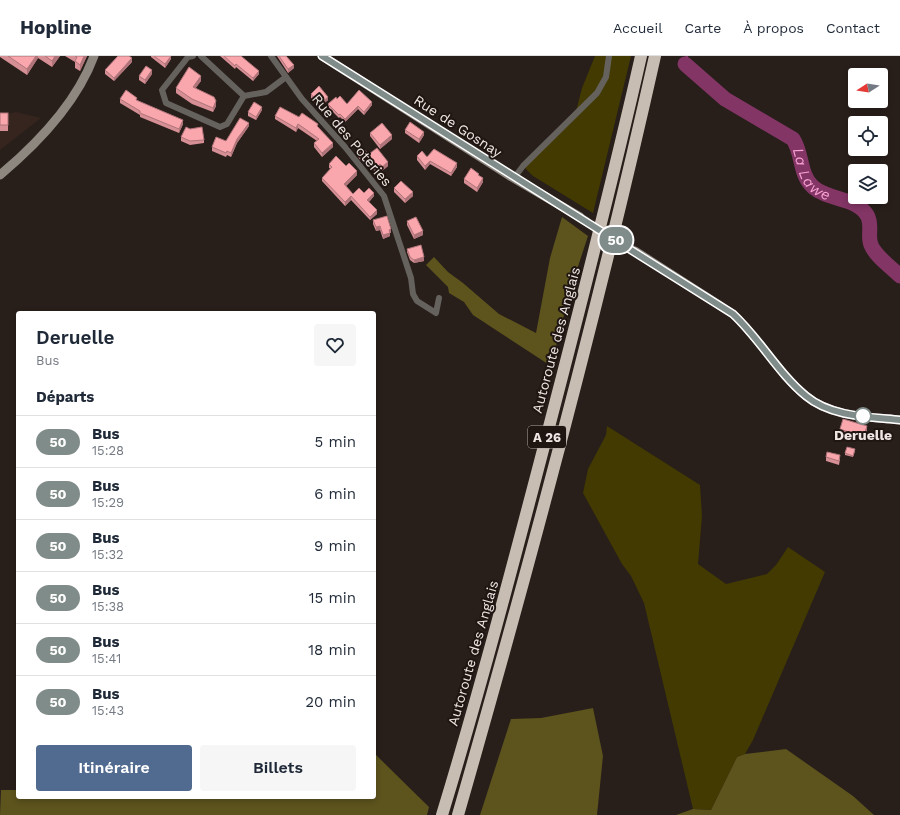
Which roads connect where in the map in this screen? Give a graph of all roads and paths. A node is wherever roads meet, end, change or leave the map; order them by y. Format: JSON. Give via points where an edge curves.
{"nodes":[{"id":1,"x":94,"y":56,"type":"edge"},
{"id":2,"x":193,"y":56,"type":"edge"},
{"id":3,"x":202,"y":56,"type":"edge"},
{"id":4,"x":271,"y":56,"type":"edge"},
{"id":5,"x":322,"y":56,"type":"edge"},
{"id":6,"x":609,"y":56,"type":"edge"},
{"id":7,"x":641,"y":56,"type":"edge"},
{"id":8,"x":655,"y":56,"type":"edge"},
{"id":9,"x":286,"y":77,"type":"junction"},
{"id":10,"x":244,"y":96,"type":"junction"},
{"id":11,"x":0,"y":175,"type":"edge"},
{"id":12,"x":514,"y":178,"type":"junction"},
{"id":13,"x":580,"y":217,"type":"tunnel mouth"},
{"id":14,"x":635,"y":251,"type":"tunnel mouth"},
{"id":15,"x":439,"y":298,"type":"dead end"},
{"id":16,"x":900,"y":420,"type":"edge"},
{"id":17,"x":442,"y":815,"type":"edge"},
{"id":18,"x":458,"y":815,"type":"edge"}],
"edges":[{"from":1,"to":11,"type":"street","via":[[90,68],[64,108],[44,132]]},
{"from":2,"to":10,"type":"street","via":[[188,57],[162,90],[166,103],[220,127],[227,124]]},
{"from":3,"to":10,"type":"street"},
{"from":4,"to":9,"type":"street","name":"Rue des Poteries"},
{"from":5,"to":12,"type":"street","name":"Rue de Gosnay"},
{"from":6,"to":12,"type":"street","via":[[606,77],[597,93]]},
{"from":7,"to":17,"type":"highway","name":"Autoroute des Anglais","number":"A 26","via":[[599,235],[512,570]]},
{"from":8,"to":18,"type":"highway","name":"Autoroute des Anglais","number":"A 26","via":[[590,332]]},
{"from":9,"to":10,"type":"street","via":[[266,92]]},
{"from":9,"to":15,"type":"street","name":"Rue des Poteries","via":[[384,196],[417,301],[436,313]]},
{"from":12,"to":13,"type":"street","name":"Rue de Gosnay"},
{"from":14,"to":16,"type":"street","via":[[733,314],[807,397],[838,411]]}]}
